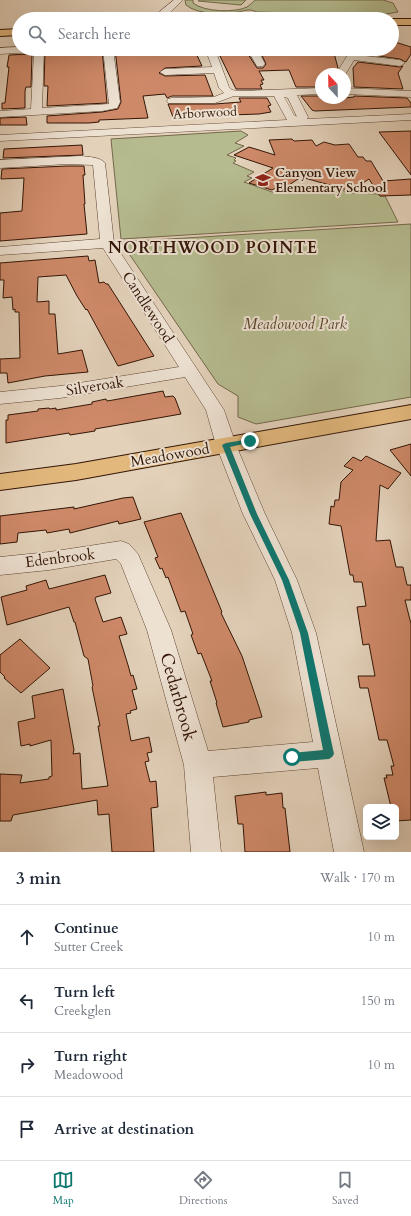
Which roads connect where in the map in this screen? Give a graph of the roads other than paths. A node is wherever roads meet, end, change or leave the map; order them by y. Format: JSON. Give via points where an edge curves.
{"nodes":[{"id":1,"x":179,"y":0,"type":"edge"},
{"id":2,"x":164,"y":12,"type":"edge"},
{"id":3,"x":399,"y":22,"type":"edge"},
{"id":4,"x":411,"y":22,"type":"edge"},
{"id":5,"x":399,"y":26,"type":"edge"},
{"id":6,"x":411,"y":26,"type":"edge"},
{"id":7,"x":12,"y":28,"type":"edge"},
{"id":8,"x":0,"y":29,"type":"edge"},
{"id":9,"x":12,"y":32,"type":"edge"},
{"id":10,"x":0,"y":33,"type":"edge"},
{"id":11,"x":12,"y":51,"type":"edge"},
{"id":12,"x":1,"y":52,"type":"edge"},
{"id":13,"x":38,"y":56,"type":"edge"},
{"id":14,"x":109,"y":56,"type":"edge"},
{"id":15,"x":212,"y":56,"type":"edge"},
{"id":16,"x":256,"y":56,"type":"edge"},
{"id":17,"x":348,"y":56,"type":"edge"},
{"id":18,"x":360,"y":56,"type":"edge"},
{"id":19,"x":400,"y":63,"type":"dead end"},
{"id":20,"x":260,"y":64,"type":"dead end"},
{"id":21,"x":343,"y":68,"type":"edge"},
{"id":22,"x":217,"y":70,"type":"junction"},
{"id":23,"x":165,"y":72,"type":"dead end"},
{"id":24,"x":315,"y":91,"type":"edge"},
{"id":25,"x":351,"y":91,"type":"edge"},
{"id":26,"x":282,"y":92,"type":"junction"},
{"id":27,"x":409,"y":94,"type":"dead end"},
{"id":28,"x":238,"y":97,"type":"junction"},
{"id":29,"x":172,"y":101,"type":"dead end"},
{"id":30,"x":36,"y":112,"type":"junction"},
{"id":31,"x":0,"y":114,"type":"edge"},
{"id":32,"x":411,"y":117,"type":"edge"},
{"id":33,"x":299,"y":123,"type":"junction"},
{"id":34,"x":0,"y":138,"type":"edge"},
{"id":35,"x":0,"y":164,"type":"edge"},
{"id":36,"x":107,"y":243,"type":"junction"},
{"id":37,"x":0,"y":251,"type":"edge"},
{"id":38,"x":189,"y":371,"type":"junction"},
{"id":39,"x":0,"y":398,"type":"edge"},
{"id":40,"x":411,"y":412,"type":"edge"},
{"id":41,"x":226,"y":445,"type":"junction"},
{"id":42,"x":0,"y":482,"type":"edge"},
{"id":43,"x":121,"y":550,"type":"joint"},
{"id":44,"x":0,"y":566,"type":"edge"},
{"id":45,"x":329,"y":754,"type":"junction"},
{"id":46,"x":198,"y":765,"type":"junction"},
{"id":47,"x":206,"y":852,"type":"edge"},
{"id":48,"x":349,"y":852,"type":"edge"}],
"edges":[{"from":1,"to":2,"type":"street"},
{"from":3,"to":4,"type":"main road"},
{"from":5,"to":6,"type":"main road"},
{"from":7,"to":8,"type":"main road"},
{"from":9,"to":10,"type":"main road"},
{"from":11,"to":12,"type":"street"},
{"from":13,"to":30,"type":"street"},
{"from":14,"to":30,"type":"street","via":[[115,102],[113,106]]},
{"from":15,"to":22,"type":"street"},
{"from":16,"to":20,"type":"street"},
{"from":17,"to":21,"type":"street"},
{"from":18,"to":19,"type":"street"},
{"from":22,"to":23,"type":"street"},
{"from":22,"to":28,"type":"street","via":[[224,88]]},
{"from":24,"to":26,"type":"street"},
{"from":25,"to":27,"type":"street"},
{"from":26,"to":28,"type":"street"},
{"from":26,"to":33,"type":"street","via":[[279,97],[290,117]]},
{"from":28,"to":29,"type":"street"},
{"from":30,"to":31,"type":"street"},
{"from":32,"to":33,"type":"street","name":"Arborwood"},
{"from":33,"to":34,"type":"street","name":"Arborwood"},
{"from":35,"to":36,"type":"street","name":"Candlewood","via":[[95,161],[100,166]]},
{"from":36,"to":37,"type":"street"},
{"from":36,"to":38,"type":"street","name":"Candlewood"},
{"from":38,"to":39,"type":"street","name":"Silveroak","via":[[60,392]]},
{"from":38,"to":41,"type":"street","name":"Candlewood","via":[[215,410]]},
{"from":40,"to":41,"type":"main road","name":"Meadowood"},
{"from":41,"to":42,"type":"main road","name":"Meadowood","via":[[76,472]]},
{"from":41,"to":45,"type":"street","name":"Candlewood","via":[[254,514],[286,580],[304,633]]},
{"from":43,"to":44,"type":"street","name":"Edenbrook"},
{"from":43,"to":46,"type":"street","name":"Cedarbrook","via":[[130,560],[159,630]]},
{"from":45,"to":46,"type":"street"},
{"from":45,"to":48,"type":"street","name":"Candlewood"},
{"from":46,"to":47,"type":"street","name":"Cedarbrook"}]}
